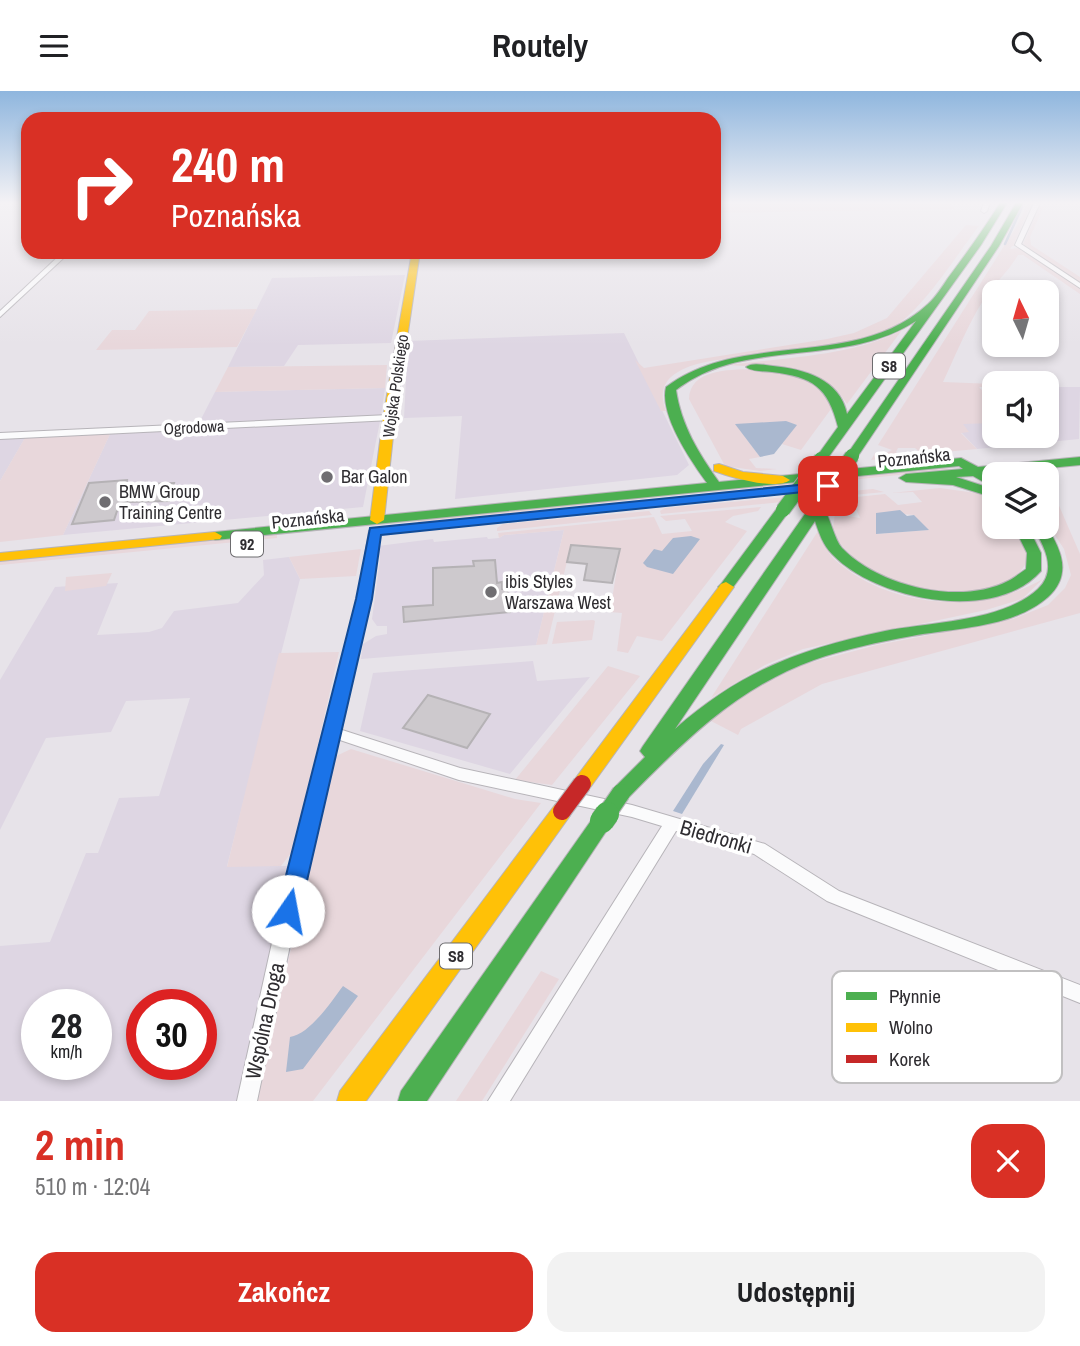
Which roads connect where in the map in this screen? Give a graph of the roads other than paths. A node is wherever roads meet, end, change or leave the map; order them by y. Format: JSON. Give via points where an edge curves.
{"nodes":[{"id":1,"x":971,"y":250,"type":"edge"},
{"id":2,"x":992,"y":250,"type":"edge"},
{"id":3,"x":1026,"y":250,"type":"edge"},
{"id":4,"x":60,"y":259,"type":"edge"},
{"id":5,"x":415,"y":259,"type":"edge"},
{"id":6,"x":1080,"y":286,"type":"edge"},
{"id":7,"x":933,"y":305,"type":"junction"},
{"id":8,"x":0,"y":315,"type":"edge"},
{"id":9,"x":389,"y":418,"type":"junction"},
{"id":10,"x":844,"y":426,"type":"junction"},
{"id":11,"x":0,"y":436,"type":"edge"},
{"id":12,"x":1080,"y":450,"type":"edge"},
{"id":13,"x":1080,"y":461,"type":"edge"},
{"id":14,"x":719,"y":468,"type":"junction"},
{"id":15,"x":968,"y":468,"type":"junction"},
{"id":16,"x":906,"y":478,"type":"junction"},
{"id":17,"x":783,"y":480,"type":"junction"},
{"id":18,"x":982,"y":482,"type":"edge"},
{"id":19,"x":725,"y":489,"type":"junction"},
{"id":20,"x":982,"y":489,"type":"edge"},
{"id":21,"x":817,"y":507,"type":"junction"},
{"id":22,"x":376,"y":526,"type":"junction"},
{"id":23,"x":1029,"y":539,"type":"edge"},
{"id":24,"x":1048,"y":539,"type":"edge"},
{"id":25,"x":0,"y":557,"type":"edge"},
{"id":26,"x":0,"y":569,"type":"edge"},
{"id":27,"x":333,"y":732,"type":"junction"},
{"id":28,"x":621,"y":793,"type":"junction"},
{"id":29,"x":672,"y":824,"type":"junction"},
{"id":30,"x":1022,"y":971,"type":"edge"},
{"id":31,"x":1062,"y":987,"type":"edge"},
{"id":32,"x":1080,"y":994,"type":"edge"},
{"id":33,"x":247,"y":1101,"type":"edge"},
{"id":34,"x":350,"y":1101,"type":"edge"},
{"id":35,"x":411,"y":1101,"type":"edge"},
{"id":36,"x":498,"y":1101,"type":"edge"}],
"edges":[{"from":1,"to":7,"type":"main road","number":"S8"},
{"from":2,"to":21,"type":"main road","number":"S8","bridge":true},
{"from":3,"to":6,"type":"street"},
{"from":4,"to":8,"type":"street"},
{"from":5,"to":9,"type":"main road","name":"Wojska Polskiego"},
{"from":7,"to":10,"type":"main road","number":"S8"},
{"from":7,"to":19,"type":"main road","via":[[897,329],[864,342],[708,365],[678,378],[670,389],[673,408],[703,469]]},
{"from":9,"to":11,"type":"street","name":"Ogrodowa"},
{"from":9,"to":22,"type":"main road","name":"Wojska Polskiego"},
{"from":10,"to":14,"type":"main road","via":[[838,397],[820,382],[762,368],[707,372],[690,380],[682,396]]},
{"from":10,"to":34,"type":"main road","number":"S8","bridge":true},
{"from":12,"to":15,"type":"main road","name":"Poznańska"},
{"from":13,"to":15,"type":"main road","name":"Poznańska"},
{"from":14,"to":17,"type":"main road","via":[[741,476]]},
{"from":14,"to":19,"type":"main road"},
{"from":15,"to":16,"type":"main road","name":"Poznańska"},
{"from":15,"to":17,"type":"main road","name":"Poznańska","number":"92"},
{"from":15,"to":18,"type":"main road"},
{"from":16,"to":19,"type":"main road","name":"Poznańska","number":"92"},
{"from":16,"to":20,"type":"main road","via":[[954,481]]},
{"from":17,"to":19,"type":"main road","name":"Poznańska","number":"92"},
{"from":19,"to":22,"type":"main road","name":"Poznańska","number":"92"},
{"from":21,"to":23,"type":"main road","via":[[829,541],[859,569],[901,588],[952,597],[984,596],[1021,583],[1031,572],[1034,557]]},
{"from":21,"to":28,"type":"main road","number":"S8"},
{"from":22,"to":25,"type":"main road","name":"Poznańska","number":"92"},
{"from":22,"to":26,"type":"main road","name":"Poznańska","number":"92"},
{"from":22,"to":27,"type":"street","name":"Wspólna Droga"},
{"from":24,"to":28,"type":"main road","via":[[1058,572],[1037,599],[990,617],[830,649],[766,672],[686,728]]},
{"from":27,"to":29,"type":"street","name":"Biedronki","via":[[478,779],[632,811]]},
{"from":27,"to":33,"type":"street","name":"Wspólna Droga"},
{"from":28,"to":35,"type":"main road","number":"S8","bridge":true},
{"from":29,"to":30,"type":"street","name":"Biedronki","via":[[759,849],[833,896]]},
{"from":29,"to":36,"type":"street"},
{"from":31,"to":32,"type":"street","name":"Biedronki"}]}
